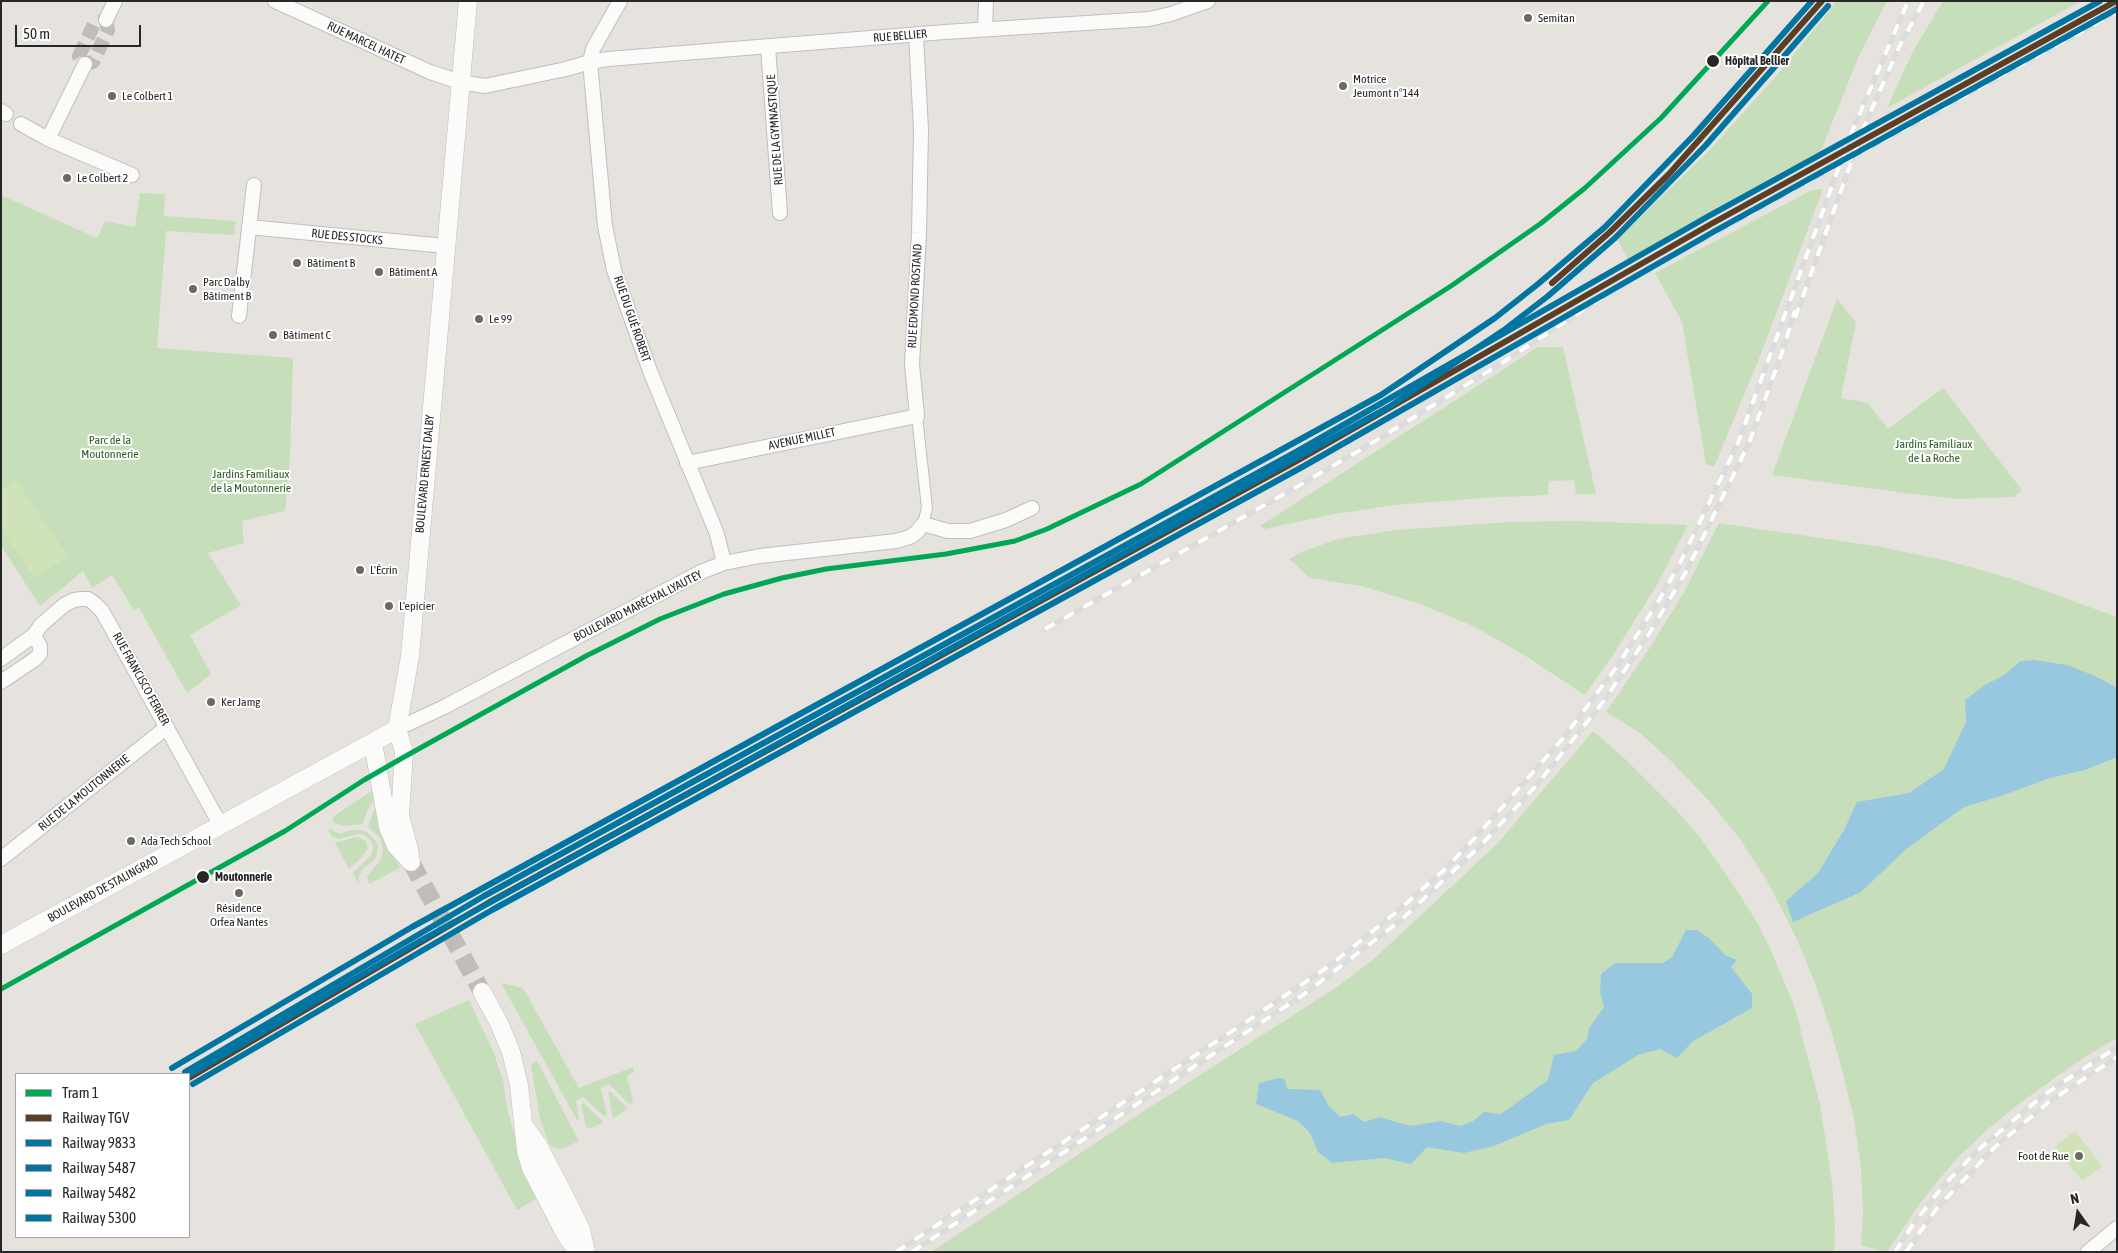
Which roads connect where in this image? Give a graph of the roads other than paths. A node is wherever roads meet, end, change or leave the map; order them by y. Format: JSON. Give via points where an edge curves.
{"nodes":[{"id":1,"x":115,"y":1,"type":"edge"},
{"id":2,"x":275,"y":1,"type":"edge"},
{"id":3,"x":468,"y":1,"type":"edge"},
{"id":4,"x":620,"y":1,"type":"edge"},
{"id":5,"x":986,"y":1,"type":"edge"},
{"id":6,"x":1208,"y":1,"type":"edge"},
{"id":7,"x":106,"y":20,"type":"tunnel mouth"},
{"id":8,"x":985,"y":29,"type":"junction"},
{"id":9,"x":916,"y":35,"type":"junction"},
{"id":10,"x":768,"y":47,"type":"junction"},
{"id":11,"x":590,"y":62,"type":"junction"},
{"id":12,"x":85,"y":64,"type":"dead end"},
{"id":13,"x":460,"y":82,"type":"junction"},
{"id":14,"x":21,"y":124,"type":"dead end"},
{"id":15,"x":48,"y":138,"type":"junction"},
{"id":16,"x":132,"y":175,"type":"dead end"},
{"id":17,"x":254,"y":185,"type":"dead end"},
{"id":18,"x":780,"y":213,"type":"dead end"},
{"id":19,"x":249,"y":227,"type":"junction"},
{"id":20,"x":445,"y":246,"type":"junction"},
{"id":21,"x":239,"y":316,"type":"dead end"},
{"id":22,"x":917,"y":416,"type":"junction"},
{"id":23,"x":687,"y":463,"type":"junction"},
{"id":24,"x":1032,"y":508,"type":"dead end"},
{"id":25,"x":923,"y":524,"type":"junction"},
{"id":26,"x":724,"y":563,"type":"junction"},
{"id":27,"x":34,"y":636,"type":"junction"},
{"id":28,"x":1,"y":659,"type":"edge"},
{"id":29,"x":1,"y":682,"type":"edge"},
{"id":30,"x":167,"y":727,"type":"junction"},
{"id":31,"x":397,"y":729,"type":"junction"},
{"id":32,"x":373,"y":742,"type":"junction"},
{"id":33,"x":213,"y":828,"type":"junction"},
{"id":34,"x":1,"y":858,"type":"edge"},
{"id":35,"x":1,"y":945,"type":"edge"},
{"id":36,"x":482,"y":992,"type":"tunnel mouth"},
{"id":37,"x":523,"y":1125,"type":"junction"},
{"id":38,"x":2117,"y":1228,"type":"edge"},
{"id":39,"x":578,"y":1252,"type":"edge"},
{"id":40,"x":586,"y":1252,"type":"edge"},
{"id":41,"x":2088,"y":1252,"type":"edge"}],
"edges":[{"from":1,"to":7,"type":"street"},
{"from":2,"to":13,"type":"street","name":"RUE MARCEL HATET","via":[[430,72]]},
{"from":3,"to":13,"type":"street","name":"BOULEVARD ERNEST DALBY"},
{"from":4,"to":11,"type":"street","via":[[593,49]]},
{"from":5,"to":8,"type":"street"},
{"from":6,"to":8,"type":"street","name":"RUE BELLIER","via":[[1149,19]]},
{"from":8,"to":9,"type":"street","name":"RUE BELLIER"},
{"from":9,"to":10,"type":"street","name":"RUE BELLIER"},
{"from":9,"to":22,"type":"street","name":"RUE EDMOND ROSTAND","via":[[921,130],[912,364]]},
{"from":10,"to":11,"type":"street","name":"RUE BELLIER"},
{"from":10,"to":18,"type":"street","name":"RUE DE LA GYMNASTIQUE"},
{"from":11,"to":13,"type":"street","name":"RUE MARCEL HATET","via":[[494,85]]},
{"from":11,"to":23,"type":"street","name":"RUE DU GUÉ ROBERT","via":[[605,226],[614,270]]},
{"from":12,"to":15,"type":"street"},
{"from":13,"to":20,"type":"street","name":"BOULEVARD ERNEST DALBY"},
{"from":14,"to":15,"type":"street"},
{"from":15,"to":16,"type":"street"},
{"from":17,"to":19,"type":"street"},
{"from":19,"to":20,"type":"street","name":"RUE DES STOCKS"},
{"from":19,"to":21,"type":"street"},
{"from":20,"to":31,"type":"street","name":"BOULEVARD ERNEST DALBY","via":[[410,656]]},
{"from":22,"to":23,"type":"street","name":"AVENUE MILLET"},
{"from":22,"to":25,"type":"street","name":"RUE EDMOND ROSTAND","via":[[927,508]]},
{"from":23,"to":26,"type":"street","name":"RUE DU GUÉ ROBERT","via":[[717,534]]},
{"from":24,"to":25,"type":"street","via":[[967,532]]},
{"from":25,"to":26,"type":"street","name":"BOULEVARD MARÉCHAL LYAUTEY","via":[[918,532],[896,541]]},
{"from":26,"to":31,"type":"street","name":"BOULEVARD MARÉCHAL LYAUTEY"},
{"from":27,"to":28,"type":"street","name":"RUE FRANCISCO FERRER"},
{"from":27,"to":29,"type":"street","via":[[40,646],[40,654]]},
{"from":27,"to":30,"type":"street","name":"RUE FRANCISCO FERRER","via":[[41,624],[64,605],[88,599],[94,603],[112,627]]},
{"from":30,"to":33,"type":"street","name":"RUE FRANCISCO FERRER","via":[[202,790]]},
{"from":30,"to":34,"type":"street","name":"RUE DE LA MOUTONNERIE"},
{"from":31,"to":32,"type":"street"},
{"from":31,"to":32,"type":"street","via":[[404,752],[400,816],[411,862],[396,846],[388,827]]},
{"from":32,"to":33,"type":"street"},
{"from":33,"to":35,"type":"street","name":"BOULEVARD DE STALINGRAD"},
{"from":36,"to":37,"type":"street","via":[[511,1052],[519,1085]]},
{"from":37,"to":39,"type":"street","via":[[531,1168]]},
{"from":37,"to":40,"type":"street","via":[[538,1145],[570,1207],[581,1230]]},
{"from":38,"to":41,"type":"street"}]}
